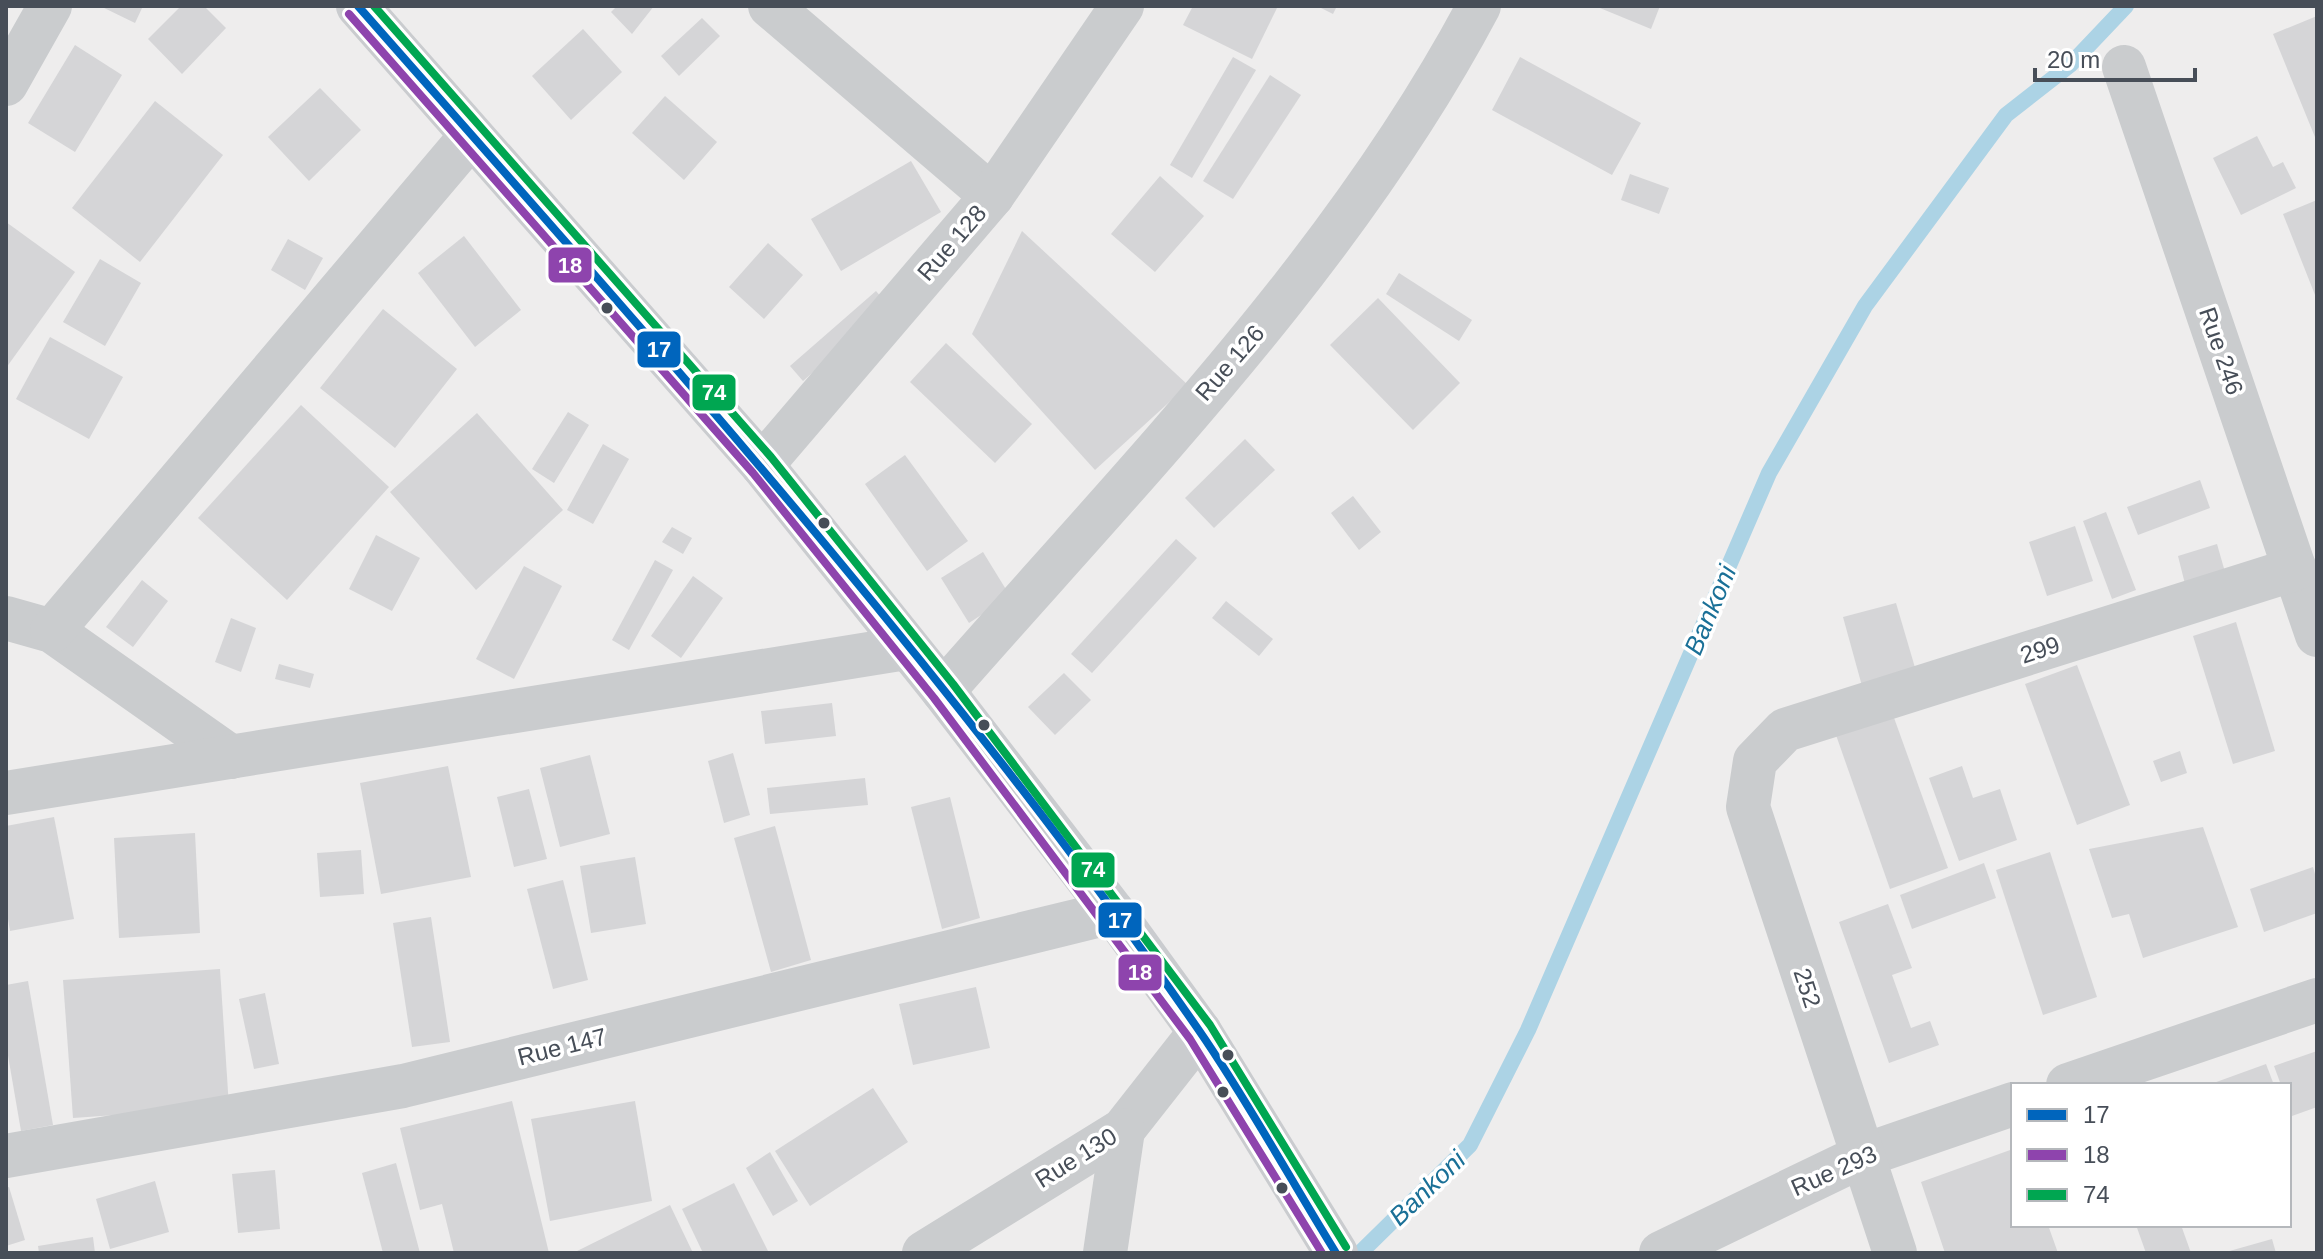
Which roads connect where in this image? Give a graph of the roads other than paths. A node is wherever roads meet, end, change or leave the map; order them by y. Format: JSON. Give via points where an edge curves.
{"nodes":[{"id":1,"x":50,"y":6,"type":"edge"},
{"id":2,"x":358,"y":6,"type":"edge"},
{"id":3,"x":770,"y":6,"type":"edge"},
{"id":4,"x":1122,"y":6,"type":"edge"},
{"id":5,"x":1479,"y":6,"type":"edge"},
{"id":6,"x":2124,"y":67,"type":"dead end"},
{"id":7,"x":6,"y":84,"type":"edge"},
{"id":8,"x":471,"y":136,"type":"junction"},
{"id":9,"x":992,"y":196,"type":"junction"},
{"id":10,"x":762,"y":465,"type":"junction"},
{"id":11,"x":2295,"y":569,"type":"junction"},
{"id":12,"x":6,"y":618,"type":"edge"},
{"id":13,"x":52,"y":631,"type":"junction"},
{"id":14,"x":2317,"y":635,"type":"edge"},
{"id":15,"x":906,"y":648,"type":"junction"},
{"id":16,"x":943,"y":691,"type":"junction"},
{"id":17,"x":1785,"y":730,"type":"joint"},
{"id":18,"x":231,"y":757,"type":"junction"},
{"id":19,"x":6,"y":793,"type":"edge"},
{"id":20,"x":1113,"y":912,"type":"junction"},
{"id":21,"x":2317,"y":1000,"type":"edge"},
{"id":22,"x":1200,"y":1032,"type":"junction"},
{"id":23,"x":2074,"y":1083,"type":"edge"},
{"id":24,"x":2011,"y":1105,"type":"edge"},
{"id":25,"x":1123,"y":1130,"type":"junction"},
{"id":26,"x":6,"y":1156,"type":"edge"},
{"id":27,"x":1862,"y":1156,"type":"junction"},
{"id":28,"x":924,"y":1253,"type":"edge"},
{"id":29,"x":1105,"y":1253,"type":"edge"},
{"id":30,"x":1336,"y":1253,"type":"edge"},
{"id":31,"x":1661,"y":1253,"type":"edge"},
{"id":32,"x":1895,"y":1253,"type":"edge"}],
"edges":[{"from":1,"to":7,"type":"street"},
{"from":2,"to":8,"type":"street"},
{"from":3,"to":9,"type":"street"},
{"from":4,"to":9,"type":"street","name":"Rue 128"},
{"from":5,"to":16,"type":"street","name":"Rue 126","via":[[1442,77],[1284,301]]},
{"from":6,"to":11,"type":"street","name":"Rue 246"},
{"from":8,"to":10,"type":"street"},
{"from":8,"to":13,"type":"street"},
{"from":9,"to":10,"type":"street","name":"Rue 128"},
{"from":10,"to":15,"type":"street"},
{"from":11,"to":14,"type":"street","name":"Rue 246"},
{"from":11,"to":17,"type":"street","name":"299"},
{"from":12,"to":13,"type":"street"},
{"from":13,"to":18,"type":"street"},
{"from":15,"to":16,"type":"street"},
{"from":15,"to":18,"type":"street"},
{"from":16,"to":20,"type":"street"},
{"from":17,"to":27,"type":"street","name":"252","via":[[1755,761],[1748,807]]},
{"from":18,"to":19,"type":"street"},
{"from":20,"to":22,"type":"street"},
{"from":20,"to":26,"type":"street","name":"Rue 147","via":[[403,1086]]},
{"from":21,"to":23,"type":"street"},
{"from":22,"to":25,"type":"street","name":"Rue 130"},
{"from":22,"to":30,"type":"street"},
{"from":24,"to":27,"type":"street","name":"Rue 293"},
{"from":25,"to":28,"type":"street","name":"Rue 130"},
{"from":25,"to":29,"type":"street"},
{"from":27,"to":31,"type":"street","name":"Rue 293"},
{"from":27,"to":32,"type":"street","name":"252"}]}
